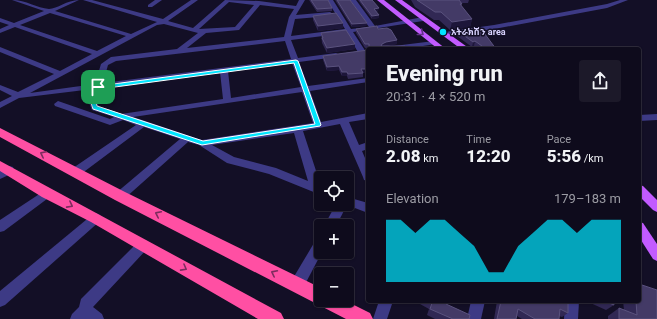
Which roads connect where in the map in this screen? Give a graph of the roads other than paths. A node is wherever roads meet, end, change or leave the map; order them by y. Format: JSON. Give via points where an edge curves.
{"nodes":[{"id":1,"x":15,"y":0,"type":"edge"},
{"id":2,"x":76,"y":0,"type":"edge"},
{"id":3,"x":86,"y":0,"type":"edge"},
{"id":4,"x":159,"y":0,"type":"edge"},
{"id":5,"x":195,"y":0,"type":"edge"},
{"id":6,"x":228,"y":0,"type":"edge"},
{"id":7,"x":302,"y":0,"type":"edge"},
{"id":8,"x":330,"y":0,"type":"edge"},
{"id":9,"x":353,"y":0,"type":"edge"},
{"id":10,"x":380,"y":0,"type":"edge"},
{"id":11,"x":398,"y":0,"type":"edge"},
{"id":12,"x":625,"y":0,"type":"edge"},
{"id":13,"x":259,"y":3,"type":"junction"},
{"id":14,"x":150,"y":6,"type":"dead end"},
{"id":15,"x":298,"y":8,"type":"junction"},
{"id":16,"x":50,"y":11,"type":"junction"},
{"id":17,"x":338,"y":14,"type":"junction"},
{"id":18,"x":292,"y":17,"type":"junction"},
{"id":19,"x":423,"y":19,"type":"junction"},
{"id":20,"x":0,"y":20,"type":"edge"},
{"id":21,"x":163,"y":22,"type":"junction"},
{"id":22,"x":406,"y":22,"type":"junction"},
{"id":23,"x":15,"y":25,"type":"junction"},
{"id":24,"x":373,"y":28,"type":"junction"},
{"id":25,"x":194,"y":30,"type":"junction"},
{"id":26,"x":0,"y":31,"type":"edge"},
{"id":27,"x":348,"y":31,"type":"junction"},
{"id":28,"x":204,"y":32,"type":"junction"},
{"id":29,"x":445,"y":34,"type":"junction"},
{"id":30,"x":132,"y":36,"type":"junction"},
{"id":31,"x":287,"y":38,"type":"junction"},
{"id":32,"x":434,"y":43,"type":"junction"},
{"id":33,"x":402,"y":47,"type":"edge"},
{"id":34,"x":439,"y":47,"type":"edge"},
{"id":35,"x":463,"y":47,"type":"edge"},
{"id":36,"x":0,"y":49,"type":"edge"},
{"id":37,"x":179,"y":51,"type":"junction"},
{"id":38,"x":358,"y":52,"type":"edge"},
{"id":39,"x":98,"y":54,"type":"junction"},
{"id":40,"x":296,"y":61,"type":"junction"},
{"id":41,"x":224,"y":71,"type":"junction"},
{"id":42,"x":61,"y":74,"type":"junction"},
{"id":43,"x":366,"y":80,"type":"edge"},
{"id":44,"x":0,"y":87,"type":"edge"},
{"id":45,"x":98,"y":87,"type":"junction"},
{"id":46,"x":305,"y":89,"type":"junction"},
{"id":47,"x":19,"y":96,"type":"junction"},
{"id":48,"x":227,"y":100,"type":"junction"},
{"id":49,"x":58,"y":104,"type":"dead end"},
{"id":50,"x":0,"y":105,"type":"edge"},
{"id":51,"x":123,"y":116,"type":"junction"},
{"id":52,"x":366,"y":116,"type":"edge"},
{"id":53,"x":657,"y":117,"type":"edge"},
{"id":54,"x":641,"y":118,"type":"edge"},
{"id":55,"x":343,"y":120,"type":"junction"},
{"id":56,"x":143,"y":124,"type":"junction"},
{"id":57,"x":318,"y":125,"type":"junction"},
{"id":58,"x":298,"y":129,"type":"junction"},
{"id":59,"x":0,"y":132,"type":"edge"},
{"id":60,"x":187,"y":138,"type":"junction"},
{"id":61,"x":202,"y":143,"type":"junction"},
{"id":62,"x":366,"y":146,"type":"edge"},
{"id":63,"x":356,"y":150,"type":"junction"},
{"id":64,"x":3,"y":170,"type":"edge"},
{"id":65,"x":76,"y":171,"type":"junction"},
{"id":66,"x":366,"y":172,"type":"edge"},
{"id":67,"x":314,"y":178,"type":"edge"},
{"id":68,"x":314,"y":188,"type":"edge"},
{"id":69,"x":641,"y":190,"type":"edge"},
{"id":70,"x":46,"y":193,"type":"junction"},
{"id":71,"x":120,"y":196,"type":"junction"},
{"id":72,"x":354,"y":203,"type":"edge"},
{"id":73,"x":366,"y":207,"type":"edge"},
{"id":74,"x":657,"y":207,"type":"edge"},
{"id":75,"x":96,"y":218,"type":"junction"},
{"id":76,"x":0,"y":227,"type":"edge"},
{"id":77,"x":641,"y":230,"type":"edge"},
{"id":78,"x":143,"y":245,"type":"junction"},
{"id":79,"x":314,"y":255,"type":"edge"},
{"id":80,"x":657,"y":255,"type":"edge"},
{"id":81,"x":297,"y":285,"type":"junction"},
{"id":82,"x":314,"y":294,"type":"edge"},
{"id":83,"x":0,"y":300,"type":"edge"},
{"id":84,"x":385,"y":303,"type":"edge"},
{"id":85,"x":478,"y":303,"type":"edge"},
{"id":86,"x":572,"y":303,"type":"edge"},
{"id":87,"x":341,"y":307,"type":"edge"},
{"id":88,"x":81,"y":315,"type":"edge"},
{"id":89,"x":269,"y":318,"type":"edge"},
{"id":90,"x":97,"y":319,"type":"edge"},
{"id":91,"x":364,"y":319,"type":"edge"},
{"id":92,"x":380,"y":319,"type":"edge"},
{"id":93,"x":474,"y":319,"type":"edge"},
{"id":94,"x":571,"y":319,"type":"edge"}],
"edges":[{"from":1,"to":16,"type":"street"},
{"from":2,"to":16,"type":"street"},
{"from":3,"to":21,"type":"street"},
{"from":4,"to":14,"type":"street"},
{"from":5,"to":21,"type":"street"},
{"from":6,"to":13,"type":"street"},
{"from":6,"to":25,"type":"street"},
{"from":7,"to":15,"type":"street"},
{"from":8,"to":17,"type":"street"},
{"from":9,"to":24,"type":"street"},
{"from":10,"to":22,"type":"main road"},
{"from":11,"to":19,"type":"main road"},
{"from":12,"to":29,"type":"street","via":[[617,4],[534,20]]},
{"from":13,"to":15,"type":"street"},
{"from":13,"to":28,"type":"street","via":[[237,29]]},
{"from":15,"to":18,"type":"street"},
{"from":16,"to":23,"type":"street"},
{"from":16,"to":30,"type":"street"},
{"from":17,"to":18,"type":"street"},
{"from":17,"to":27,"type":"street"},
{"from":18,"to":31,"type":"street"},
{"from":19,"to":22,"type":"street"},
{"from":19,"to":29,"type":"main road"},
{"from":20,"to":23,"type":"street"},
{"from":21,"to":25,"type":"street"},
{"from":21,"to":30,"type":"street"},
{"from":22,"to":24,"type":"street"},
{"from":22,"to":32,"type":"main road","one_way":true},
{"from":23,"to":26,"type":"street"},
{"from":23,"to":39,"type":"street"},
{"from":24,"to":27,"type":"street"},
{"from":25,"to":28,"type":"street"},
{"from":27,"to":31,"type":"street"},
{"from":27,"to":38,"type":"street"},
{"from":28,"to":37,"type":"street"},
{"from":29,"to":35,"type":"main road"},
{"from":30,"to":39,"type":"street"},
{"from":31,"to":37,"type":"street"},
{"from":31,"to":40,"type":"street"},
{"from":32,"to":33,"type":"street"},
{"from":32,"to":34,"type":"main road"},
{"from":36,"to":42,"type":"street"},
{"from":37,"to":45,"type":"street","via":[[108,61],[104,64]]},
{"from":38,"to":40,"type":"street"},
{"from":39,"to":42,"type":"street"},
{"from":40,"to":41,"type":"street"},
{"from":40,"to":46,"type":"street"},
{"from":41,"to":45,"type":"street"},
{"from":41,"to":48,"type":"street"},
{"from":42,"to":47,"type":"street"},
{"from":43,"to":46,"type":"street"},
{"from":44,"to":47,"type":"street"},
{"from":45,"to":47,"type":"street"},
{"from":45,"to":51,"type":"street","via":[[93,103],[95,108]]},
{"from":46,"to":48,"type":"street"},
{"from":46,"to":57,"type":"street"},
{"from":47,"to":50,"type":"street"},
{"from":48,"to":51,"type":"street"},
{"from":49,"to":51,"type":"street","via":[[110,122]]},
{"from":51,"to":56,"type":"street"},
{"from":52,"to":55,"type":"street"},
{"from":53,"to":54,"type":"street"},
{"from":55,"to":57,"type":"street"},
{"from":55,"to":63,"type":"street"},
{"from":56,"to":60,"type":"street"},
{"from":56,"to":65,"type":"street"},
{"from":57,"to":58,"type":"street"},
{"from":58,"to":61,"type":"street"},
{"from":58,"to":67,"type":"street"},
{"from":65,"to":59,"type":"highway","one_way":true},
{"from":60,"to":61,"type":"street"},
{"from":60,"to":71,"type":"street"},
{"from":61,"to":68,"type":"street","via":[[230,160],[272,171]]},
{"from":62,"to":63,"type":"street"},
{"from":63,"to":66,"type":"street"},
{"from":64,"to":70,"type":"highway"},
{"from":65,"to":71,"type":"highway"},
{"from":69,"to":74,"type":"main road"},
{"from":70,"to":75,"type":"highway","one_way":true},
{"from":70,"to":76,"type":"street"},
{"from":81,"to":71,"type":"highway","one_way":true},
{"from":72,"to":73,"type":"street"},
{"from":75,"to":78,"type":"highway"},
{"from":75,"to":83,"type":"street"},
{"from":77,"to":80,"type":"main road"},
{"from":78,"to":88,"type":"street","via":[[86,304]]},
{"from":78,"to":89,"type":"highway","one_way":true},
{"from":79,"to":81,"type":"street"},
{"from":81,"to":82,"type":"highway"},
{"from":84,"to":92,"type":"street"},
{"from":85,"to":93,"type":"street"},
{"from":86,"to":94,"type":"street"},
{"from":87,"to":91,"type":"highway"},
{"from":88,"to":90,"type":"street"}]}
